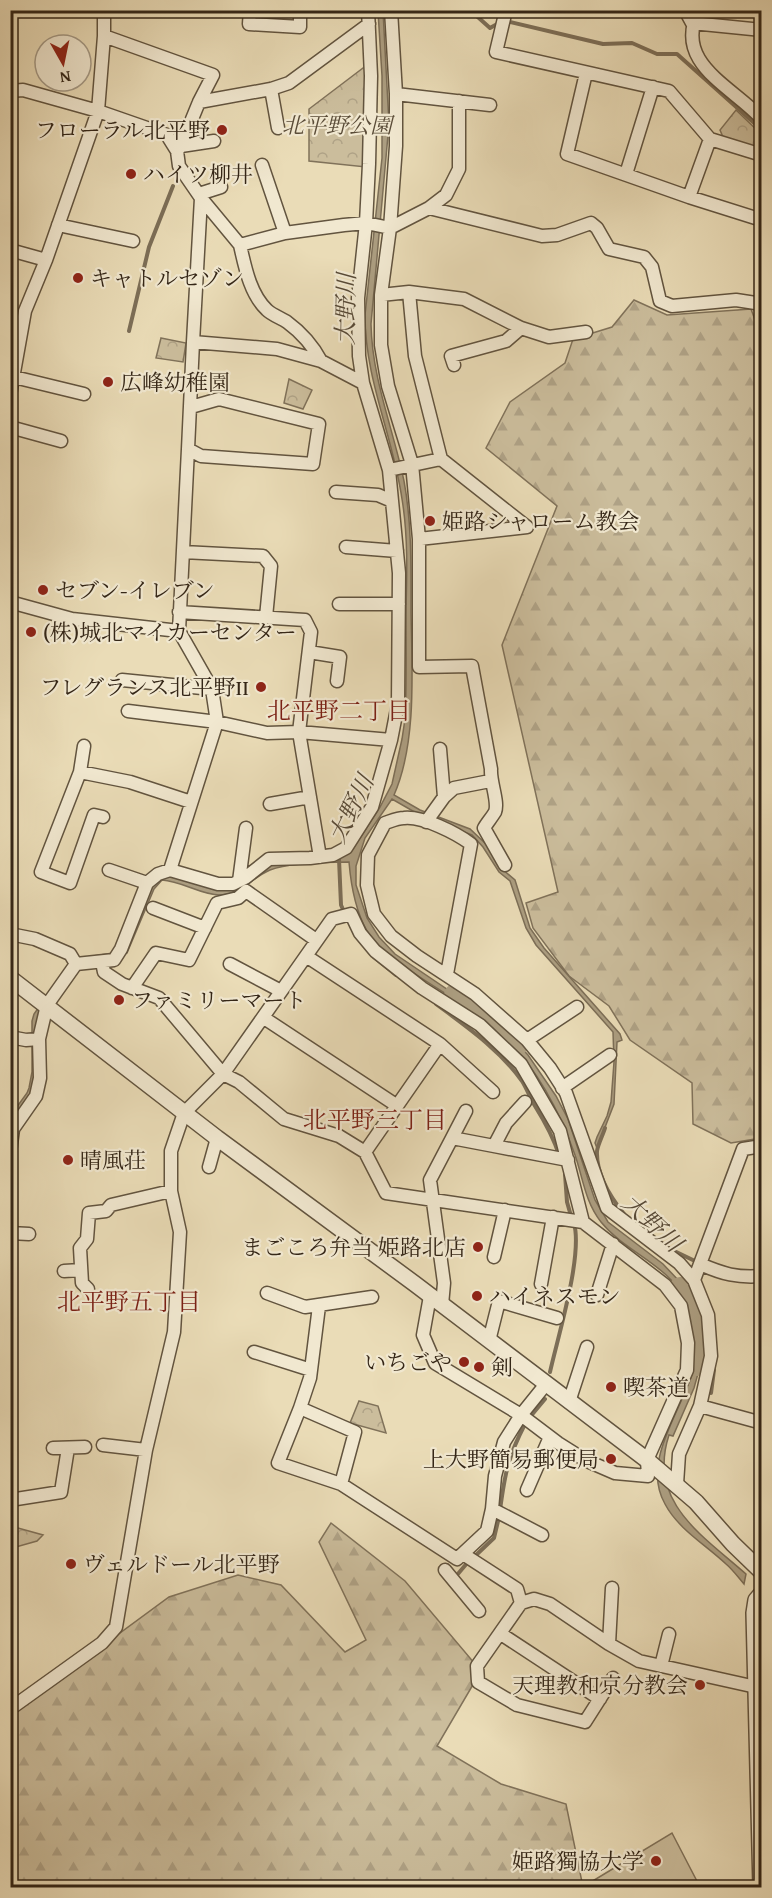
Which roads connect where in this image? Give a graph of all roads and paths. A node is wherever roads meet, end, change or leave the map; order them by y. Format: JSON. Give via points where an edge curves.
{"nodes":[{"id":1,"x":104,"y":10,"type":"edge"},
{"id":2,"x":250,"y":10,"type":"edge"},
{"id":3,"x":300,"y":10,"type":"edge"},
{"id":4,"x":368,"y":10,"type":"edge"},
{"id":5,"x":391,"y":10,"type":"edge"},
{"id":6,"x":506,"y":10,"type":"edge"},
{"id":7,"x":685,"y":10,"type":"edge"},
{"id":8,"x":699,"y":10,"type":"edge"},
{"id":9,"x":692,"y":23,"type":"junction"},
{"id":10,"x":369,"y":24,"type":"junction"},
{"id":11,"x":762,"y":30,"type":"edge"},
{"id":12,"x":104,"y":36,"type":"junction"},
{"id":13,"x":586,"y":73,"type":"junction"},
{"id":14,"x":653,"y":87,"type":"junction"},
{"id":15,"x":271,"y":89,"type":"junction"},
{"id":16,"x":10,"y":91,"type":"edge"},
{"id":17,"x":396,"y":94,"type":"junction"},
{"id":18,"x":459,"y":101,"type":"junction"},
{"id":19,"x":199,"y":102,"type":"junction"},
{"id":20,"x":490,"y":105,"type":"dead end"},
{"id":21,"x":98,"y":111,"type":"junction"},
{"id":22,"x":762,"y":119,"type":"edge"},
{"id":23,"x":278,"y":128,"type":"dead end"},
{"id":24,"x":710,"y":139,"type":"junction"},
{"id":25,"x":214,"y":141,"type":"dead end"},
{"id":26,"x":179,"y":148,"type":"junction"},
{"id":27,"x":762,"y":155,"type":"edge"},
{"id":28,"x":262,"y":165,"type":"dead end"},
{"id":29,"x":626,"y":174,"type":"junction"},
{"id":30,"x":221,"y":187,"type":"dead end"},
{"id":31,"x":200,"y":196,"type":"junction"},
{"id":32,"x":689,"y":197,"type":"junction"},
{"id":33,"x":429,"y":208,"type":"junction"},
{"id":34,"x":762,"y":220,"type":"edge"},
{"id":35,"x":366,"y":223,"type":"junction"},
{"id":36,"x":58,"y":225,"type":"junction"},
{"id":37,"x":390,"y":228,"type":"junction"},
{"id":38,"x":285,"y":233,"type":"junction"},
{"id":39,"x":133,"y":241,"type":"dead end"},
{"id":40,"x":240,"y":245,"type":"junction"},
{"id":41,"x":10,"y":250,"type":"edge"},
{"id":42,"x":46,"y":260,"type":"junction"},
{"id":43,"x":409,"y":292,"type":"junction"},
{"id":44,"x":381,"y":295,"type":"junction"},
{"id":45,"x":762,"y":304,"type":"edge"},
{"id":46,"x":521,"y":328,"type":"junction"},
{"id":47,"x":586,"y":333,"type":"dead end"},
{"id":48,"x":193,"y":342,"type":"junction"},
{"id":49,"x":321,"y":361,"type":"junction"},
{"id":50,"x":454,"y":365,"type":"dead end"},
{"id":51,"x":14,"y":377,"type":"junction"},
{"id":52,"x":363,"y":383,"type":"junction"},
{"id":53,"x":84,"y":394,"type":"dead end"},
{"id":54,"x":10,"y":395,"type":"edge"},
{"id":55,"x":191,"y":408,"type":"junction"},
{"id":56,"x":10,"y":427,"type":"edge"},
{"id":57,"x":61,"y":441,"type":"dead end"},
{"id":58,"x":188,"y":449,"type":"junction"},
{"id":59,"x":441,"y":459,"type":"junction"},
{"id":60,"x":412,"y":464,"type":"junction"},
{"id":61,"x":389,"y":470,"type":"junction"},
{"id":62,"x":336,"y":492,"type":"dead end"},
{"id":63,"x":392,"y":501,"type":"junction"},
{"id":64,"x":419,"y":539,"type":"junction"},
{"id":65,"x":346,"y":547,"type":"dead end"},
{"id":66,"x":397,"y":550,"type":"junction"},
{"id":67,"x":183,"y":552,"type":"junction"},
{"id":68,"x":10,"y":602,"type":"edge"},
{"id":69,"x":339,"y":604,"type":"dead end"},
{"id":70,"x":399,"y":604,"type":"junction"},
{"id":71,"x":179,"y":612,"type":"junction"},
{"id":72,"x":266,"y":617,"type":"junction"},
{"id":73,"x":179,"y":631,"type":"junction"},
{"id":74,"x":309,"y":652,"type":"junction"},
{"id":75,"x":341,"y":678,"type":"dead end"},
{"id":76,"x":122,"y":680,"type":"dead end"},
{"id":77,"x":212,"y":689,"type":"junction"},
{"id":78,"x":128,"y":711,"type":"dead end"},
{"id":79,"x":217,"y":722,"type":"junction"},
{"id":80,"x":299,"y":732,"type":"junction"},
{"id":81,"x":391,"y":740,"type":"junction"},
{"id":82,"x":84,"y":746,"type":"dead end"},
{"id":83,"x":440,"y":749,"type":"dead end"},
{"id":84,"x":80,"y":772,"type":"junction"},
{"id":85,"x":490,"y":781,"type":"junction"},
{"id":86,"x":58,"y":789,"type":"dead end"},
{"id":87,"x":71,"y":794,"type":"junction"},
{"id":88,"x":444,"y":796,"type":"junction"},
{"id":89,"x":310,"y":797,"type":"junction"},
{"id":90,"x":191,"y":802,"type":"junction"},
{"id":91,"x":270,"y":804,"type":"dead end"},
{"id":92,"x":372,"y":807,"type":"junction"},
{"id":93,"x":103,"y":817,"type":"dead end"},
{"id":94,"x":429,"y":817,"type":"junction"},
{"id":95,"x":385,"y":823,"type":"junction"},
{"id":96,"x":246,"y":828,"type":"dead end"},
{"id":97,"x":320,"y":857,"type":"junction"},
{"id":98,"x":505,"y":864,"type":"dead end"},
{"id":99,"x":109,"y":870,"type":"dead end"},
{"id":100,"x":170,"y":870,"type":"junction"},
{"id":101,"x":239,"y":881,"type":"junction"},
{"id":102,"x":147,"y":883,"type":"junction"},
{"id":103,"x":153,"y":908,"type":"dead end"},
{"id":104,"x":205,"y":928,"type":"junction"},
{"id":105,"x":10,"y":934,"type":"edge"},
{"id":106,"x":316,"y":940,"type":"junction"},
{"id":107,"x":306,"y":956,"type":"junction"},
{"id":108,"x":73,"y":959,"type":"junction"},
{"id":109,"x":108,"y":961,"type":"junction"},
{"id":110,"x":230,"y":964,"type":"dead end"},
{"id":111,"x":447,"y":974,"type":"junction"},
{"id":112,"x":10,"y":978,"type":"edge"},
{"id":113,"x":132,"y":988,"type":"junction"},
{"id":114,"x":281,"y":991,"type":"junction"},
{"id":115,"x":43,"y":1002,"type":"junction"},
{"id":116,"x":577,"y":1007,"type":"dead end"},
{"id":117,"x":264,"y":1018,"type":"junction"},
{"id":118,"x":10,"y":1037,"type":"edge"},
{"id":119,"x":39,"y":1039,"type":"junction"},
{"id":120,"x":527,"y":1040,"type":"junction"},
{"id":121,"x":440,"y":1044,"type":"junction"},
{"id":122,"x":610,"y":1055,"type":"dead end"},
{"id":123,"x":223,"y":1074,"type":"junction"},
{"id":124,"x":562,"y":1088,"type":"junction"},
{"id":125,"x":493,"y":1092,"type":"dead end"},
{"id":126,"x":525,"y":1102,"type":"dead end"},
{"id":127,"x":396,"y":1105,"type":"junction"},
{"id":128,"x":466,"y":1111,"type":"dead end"},
{"id":129,"x":184,"y":1113,"type":"junction"},
{"id":130,"x":217,"y":1138,"type":"junction"},
{"id":131,"x":452,"y":1138,"type":"junction"},
{"id":132,"x":494,"y":1146,"type":"junction"},
{"id":133,"x":762,"y":1146,"type":"edge"},
{"id":134,"x":10,"y":1152,"type":"edge"},
{"id":135,"x":364,"y":1152,"type":"junction"},
{"id":136,"x":567,"y":1160,"type":"junction"},
{"id":137,"x":208,"y":1167,"type":"dead end"},
{"id":138,"x":171,"y":1191,"type":"junction"},
{"id":139,"x":433,"y":1200,"type":"junction"},
{"id":140,"x":505,"y":1210,"type":"junction"},
{"id":141,"x":553,"y":1217,"type":"junction"},
{"id":142,"x":584,"y":1222,"type":"junction"},
{"id":143,"x":10,"y":1233,"type":"edge"},
{"id":144,"x":29,"y":1234,"type":"dead end"},
{"id":145,"x":613,"y":1244,"type":"junction"},
{"id":146,"x":494,"y":1257,"type":"dead end"},
{"id":147,"x":700,"y":1264,"type":"junction"},
{"id":148,"x":81,"y":1270,"type":"junction"},
{"id":149,"x":64,"y":1271,"type":"dead end"},
{"id":150,"x":762,"y":1276,"type":"edge"},
{"id":151,"x":694,"y":1280,"type":"junction"},
{"id":152,"x":541,"y":1284,"type":"dead end"},
{"id":153,"x":88,"y":1290,"type":"dead end"},
{"id":154,"x":267,"y":1293,"type":"dead end"},
{"id":155,"x":597,"y":1295,"type":"dead end"},
{"id":156,"x":372,"y":1297,"type":"dead end"},
{"id":157,"x":436,"y":1301,"type":"junction"},
{"id":158,"x":319,"y":1305,"type":"junction"},
{"id":159,"x":557,"y":1318,"type":"dead end"},
{"id":160,"x":489,"y":1341,"type":"junction"},
{"id":161,"x":587,"y":1347,"type":"dead end"},
{"id":162,"x":254,"y":1352,"type":"dead end"},
{"id":163,"x":311,"y":1370,"type":"junction"},
{"id":164,"x":546,"y":1384,"type":"junction"},
{"id":165,"x":569,"y":1402,"type":"junction"},
{"id":166,"x":700,"y":1406,"type":"junction"},
{"id":167,"x":300,"y":1408,"type":"junction"},
{"id":168,"x":521,"y":1415,"type":"junction"},
{"id":169,"x":762,"y":1423,"type":"edge"},
{"id":170,"x":550,"y":1437,"type":"junction"},
{"id":171,"x":103,"y":1445,"type":"dead end"},
{"id":172,"x":53,"y":1448,"type":"dead end"},
{"id":173,"x":68,"y":1448,"type":"junction"},
{"id":174,"x":85,"y":1448,"type":"dead end"},
{"id":175,"x":146,"y":1450,"type":"junction"},
{"id":176,"x":647,"y":1460,"type":"junction"},
{"id":177,"x":341,"y":1484,"type":"junction"},
{"id":178,"x":677,"y":1484,"type":"junction"},
{"id":179,"x":527,"y":1490,"type":"dead end"},
{"id":180,"x":10,"y":1500,"type":"edge"},
{"id":181,"x":492,"y":1509,"type":"junction"},
{"id":182,"x":542,"y":1535,"type":"dead end"},
{"id":183,"x":460,"y":1556,"type":"junction"},
{"id":184,"x":762,"y":1572,"type":"edge"},
{"id":185,"x":612,"y":1588,"type":"dead end"},
{"id":186,"x":521,"y":1603,"type":"junction"},
{"id":187,"x":759,"y":1603,"type":"edge"},
{"id":188,"x":479,"y":1611,"type":"dead end"},
{"id":189,"x":501,"y":1634,"type":"junction"},
{"id":190,"x":669,"y":1634,"type":"dead end"},
{"id":191,"x":609,"y":1644,"type":"junction"},
{"id":192,"x":661,"y":1666,"type":"junction"},
{"id":193,"x":613,"y":1678,"type":"dead end"},
{"id":194,"x":756,"y":1687,"type":"junction"},
{"id":195,"x":600,"y":1699,"type":"junction"},
{"id":196,"x":10,"y":1709,"type":"edge"},
{"id":197,"x":761,"y":1869,"type":"edge"},
{"id":198,"x":761,"y":1887,"type":"edge"}],
"edges":[{"from":1,"to":12,"type":"street"},
{"from":2,"to":3,"type":"street","via":[[249,24],[300,27]]},
{"from":4,"to":10,"type":"street"},
{"from":5,"to":17,"type":"street"},
{"from":6,"to":13,"type":"street","via":[[496,52]]},
{"from":7,"to":9,"type":"street"},
{"from":8,"to":9,"type":"street"},
{"from":9,"to":11,"type":"street"},
{"from":9,"to":22,"type":"street","via":[[691,41],[696,57]]},
{"from":10,"to":15,"type":"street","via":[[289,83]]},
{"from":10,"to":35,"type":"street"},
{"from":12,"to":19,"type":"street","via":[[213,75]]},
{"from":12,"to":21,"type":"street"},
{"from":13,"to":14,"type":"street"},
{"from":13,"to":29,"type":"street","via":[[567,154]]},
{"from":14,"to":24,"type":"street","via":[[669,91]]},
{"from":14,"to":29,"type":"street"},
{"from":15,"to":19,"type":"street"},
{"from":15,"to":23,"type":"street"},
{"from":16,"to":21,"type":"street","via":[[23,90]]},
{"from":17,"to":18,"type":"street"},
{"from":17,"to":37,"type":"street"},
{"from":18,"to":20,"type":"street"},
{"from":18,"to":33,"type":"street","via":[[459,169],[446,195]]},
{"from":19,"to":26,"type":"street"},
{"from":21,"to":26,"type":"street","via":[[167,135]]},
{"from":21,"to":36,"type":"street"},
{"from":24,"to":27,"type":"street"},
{"from":24,"to":32,"type":"street"},
{"from":25,"to":26,"type":"street"},
{"from":26,"to":31,"type":"street","via":[[180,166]]},
{"from":28,"to":38,"type":"street"},
{"from":29,"to":32,"type":"street"},
{"from":30,"to":31,"type":"street"},
{"from":31,"to":40,"type":"street"},
{"from":31,"to":48,"type":"street"},
{"from":32,"to":34,"type":"street"},
{"from":33,"to":37,"type":"street"},
{"from":33,"to":45,"type":"street","via":[[542,236],[591,223],[609,249],[644,257],[652,267],[660,302],[672,306],[736,300]]},
{"from":35,"to":37,"type":"street"},
{"from":35,"to":38,"type":"street"},
{"from":35,"to":52,"type":"street","via":[[358,298]]},
{"from":36,"to":39,"type":"street"},
{"from":36,"to":42,"type":"street"},
{"from":37,"to":44,"type":"street"},
{"from":38,"to":40,"type":"street"},
{"from":40,"to":49,"type":"street","via":[[246,273],[267,310],[300,333]]},
{"from":41,"to":42,"type":"street"},
{"from":42,"to":51,"type":"street","via":[[25,311]]},
{"from":43,"to":44,"type":"street"},
{"from":43,"to":46,"type":"street","via":[[464,299]]},
{"from":43,"to":59,"type":"street","via":[[415,356]]},
{"from":44,"to":60,"type":"street","via":[[381,345],[388,386]]},
{"from":46,"to":47,"type":"street","via":[[549,337]]},
{"from":46,"to":50,"type":"street","via":[[506,341],[451,356]]},
{"from":48,"to":49,"type":"street","via":[[277,350]]},
{"from":48,"to":55,"type":"street"},
{"from":49,"to":52,"type":"street"},
{"from":51,"to":53,"type":"street"},
{"from":51,"to":54,"type":"street"},
{"from":52,"to":61,"type":"street"},
{"from":55,"to":58,"type":"street"},
{"from":55,"to":58,"type":"street","via":[[219,399],[319,424],[313,464],[201,456]]},
{"from":56,"to":57,"type":"street"},
{"from":58,"to":67,"type":"street"},
{"from":59,"to":60,"type":"street"},
{"from":59,"to":64,"type":"street","via":[[527,527]]},
{"from":60,"to":61,"type":"street"},
{"from":60,"to":64,"type":"street"},
{"from":61,"to":63,"type":"street"},
{"from":62,"to":63,"type":"street","via":[[378,495]]},
{"from":63,"to":66,"type":"street"},
{"from":64,"to":85,"type":"street","via":[[419,667],[472,666]]},
{"from":65,"to":66,"type":"street"},
{"from":66,"to":70,"type":"street"},
{"from":67,"to":71,"type":"street"},
{"from":67,"to":72,"type":"street","via":[[263,556],[271,566]]},
{"from":68,"to":73,"type":"street","via":[[72,619]]},
{"from":69,"to":70,"type":"street"},
{"from":70,"to":81,"type":"street","via":[[398,704]]},
{"from":71,"to":72,"type":"street"},
{"from":71,"to":73,"type":"street"},
{"from":72,"to":74,"type":"street","via":[[305,620],[311,632]]},
{"from":73,"to":77,"type":"street"},
{"from":74,"to":75,"type":"street","via":[[340,657]]},
{"from":74,"to":80,"type":"street"},
{"from":76,"to":77,"type":"street"},
{"from":77,"to":79,"type":"street"},
{"from":78,"to":79,"type":"street"},
{"from":79,"to":80,"type":"street","via":[[267,733]]},
{"from":79,"to":90,"type":"street"},
{"from":80,"to":81,"type":"street"},
{"from":80,"to":89,"type":"street"},
{"from":81,"to":92,"type":"street"},
{"from":82,"to":84,"type":"street"},
{"from":83,"to":88,"type":"street"},
{"from":84,"to":87,"type":"street"},
{"from":84,"to":90,"type":"street","via":[[130,782]]},
{"from":85,"to":88,"type":"street","via":[[454,788]]},
{"from":85,"to":98,"type":"street","via":[[496,810],[484,828]]},
{"from":86,"to":87,"type":"street"},
{"from":87,"to":93,"type":"street","via":[[36,872],[70,883],[94,815]]},
{"from":88,"to":94,"type":"street"},
{"from":89,"to":91,"type":"street"},
{"from":89,"to":97,"type":"street"},
{"from":90,"to":100,"type":"street"},
{"from":92,"to":95,"type":"street"},
{"from":92,"to":97,"type":"street","via":[[346,848]]},
{"from":94,"to":95,"type":"street","via":[[406,817]]},
{"from":94,"to":111,"type":"street","via":[[471,844]]},
{"from":95,"to":111,"type":"street","via":[[368,855],[367,885],[374,914],[391,936]]},
{"from":96,"to":101,"type":"street"},
{"from":97,"to":101,"type":"street","via":[[269,859]]},
{"from":99,"to":102,"type":"street"},
{"from":100,"to":101,"type":"street","via":[[218,884]]},
{"from":100,"to":102,"type":"street"},
{"from":102,"to":109,"type":"street","via":[[121,949]]},
{"from":103,"to":104,"type":"street"},
{"from":104,"to":106,"type":"street","via":[[217,903],[238,898],[246,891]]},
{"from":104,"to":113,"type":"street","via":[[189,960],[156,953]]},
{"from":105,"to":108,"type":"street","via":[[35,939]]},
{"from":106,"to":107,"type":"street"},
{"from":106,"to":136,"type":"street","via":[[332,919],[351,914],[375,951],[422,988],[480,1025],[521,1064],[560,1131]]},
{"from":107,"to":114,"type":"street"},
{"from":107,"to":121,"type":"street"},
{"from":108,"to":109,"type":"street"},
{"from":108,"to":115,"type":"street"},
{"from":109,"to":113,"type":"street","via":[[104,972]]},
{"from":110,"to":114,"type":"street"},
{"from":111,"to":120,"type":"street"},
{"from":112,"to":115,"type":"street"},
{"from":113,"to":123,"type":"street","via":[[159,998]]},
{"from":114,"to":117,"type":"street"},
{"from":115,"to":119,"type":"street"},
{"from":115,"to":129,"type":"street"},
{"from":116,"to":120,"type":"street"},
{"from":117,"to":123,"type":"street"},
{"from":117,"to":127,"type":"street"},
{"from":118,"to":119,"type":"street"},
{"from":119,"to":134,"type":"street","via":[[40,1078],[36,1096],[13,1129]]},
{"from":120,"to":124,"type":"street"},
{"from":121,"to":125,"type":"street"},
{"from":121,"to":127,"type":"street"},
{"from":122,"to":124,"type":"street"},
{"from":123,"to":129,"type":"street"},
{"from":123,"to":135,"type":"street","via":[[284,1119],[339,1136]]},
{"from":124,"to":151,"type":"street","via":[[607,1208],[679,1263]]},
{"from":126,"to":132,"type":"street","via":[[506,1123]]},
{"from":127,"to":135,"type":"street"},
{"from":128,"to":131,"type":"street"},
{"from":129,"to":130,"type":"street"},
{"from":129,"to":138,"type":"street","via":[[171,1151]]},
{"from":130,"to":137,"type":"street"},
{"from":130,"to":157,"type":"street"},
{"from":131,"to":132,"type":"street"},
{"from":131,"to":139,"type":"street","via":[[430,1180]]},
{"from":132,"to":136,"type":"street"},
{"from":133,"to":147,"type":"street","via":[[743,1149]]},
{"from":135,"to":139,"type":"street","via":[[386,1193]]},
{"from":136,"to":142,"type":"street"},
{"from":138,"to":148,"type":"street","via":[[89,1213],[87,1239],[80,1248]]},
{"from":138,"to":175,"type":"street","via":[[180,1232],[174,1332]]},
{"from":139,"to":140,"type":"street"},
{"from":139,"to":157,"type":"street","via":[[444,1283]]},
{"from":140,"to":141,"type":"street"},
{"from":140,"to":146,"type":"street"},
{"from":141,"to":142,"type":"street"},
{"from":141,"to":152,"type":"street"},
{"from":142,"to":145,"type":"street"},
{"from":143,"to":144,"type":"street"},
{"from":145,"to":155,"type":"street"},
{"from":145,"to":176,"type":"street","via":[[665,1285],[681,1306],[688,1343],[687,1370]]},
{"from":147,"to":150,"type":"street","via":[[741,1278]]},
{"from":147,"to":151,"type":"street"},
{"from":148,"to":149,"type":"street"},
{"from":148,"to":153,"type":"street","via":[[82,1284]]},
{"from":151,"to":166,"type":"street","via":[[708,1315],[711,1356]]},
{"from":154,"to":158,"type":"street","via":[[305,1307]]},
{"from":156,"to":158,"type":"street"},
{"from":157,"to":160,"type":"street"},
{"from":157,"to":168,"type":"street","via":[[423,1335],[435,1363]]},
{"from":158,"to":163,"type":"street"},
{"from":159,"to":160,"type":"street","via":[[499,1301]]},
{"from":160,"to":164,"type":"street"},
{"from":161,"to":165,"type":"street"},
{"from":162,"to":163,"type":"street"},
{"from":163,"to":167,"type":"street"},
{"from":164,"to":165,"type":"street"},
{"from":164,"to":168,"type":"street"},
{"from":165,"to":176,"type":"street"},
{"from":166,"to":169,"type":"street"},
{"from":166,"to":178,"type":"street","via":[[679,1454]]},
{"from":167,"to":177,"type":"street","via":[[355,1431]]},
{"from":167,"to":177,"type":"street","via":[[278,1463]]},
{"from":168,"to":170,"type":"street"},
{"from":168,"to":181,"type":"street","via":[[504,1442]]},
{"from":170,"to":176,"type":"street","via":[[585,1460],[615,1473],[648,1476]]},
{"from":170,"to":179,"type":"street"},
{"from":171,"to":175,"type":"street"},
{"from":172,"to":173,"type":"street"},
{"from":173,"to":174,"type":"street"},
{"from":173,"to":180,"type":"street","via":[[61,1492]]},
{"from":175,"to":196,"type":"street","via":[[116,1627],[102,1642]]},
{"from":176,"to":178,"type":"street"},
{"from":177,"to":183,"type":"street"},
{"from":178,"to":184,"type":"street"},
{"from":181,"to":182,"type":"street"},
{"from":181,"to":183,"type":"street","via":[[487,1531]]},
{"from":183,"to":186,"type":"street","via":[[517,1589]]},
{"from":183,"to":188,"type":"street","via":[[441,1573]]},
{"from":185,"to":191,"type":"street"},
{"from":186,"to":189,"type":"street"},
{"from":186,"to":191,"type":"street","via":[[534,1599],[550,1604]]},
{"from":187,"to":194,"type":"street"},
{"from":189,"to":195,"type":"street"},
{"from":189,"to":195,"type":"street","via":[[477,1666],[478,1682],[517,1705],[585,1722]]},
{"from":190,"to":192,"type":"street"},
{"from":191,"to":192,"type":"street","via":[[639,1661]]},
{"from":192,"to":194,"type":"street"},
{"from":193,"to":195,"type":"street"},
{"from":194,"to":197,"type":"street"},
{"from":197,"to":198,"type":"street"}]}
